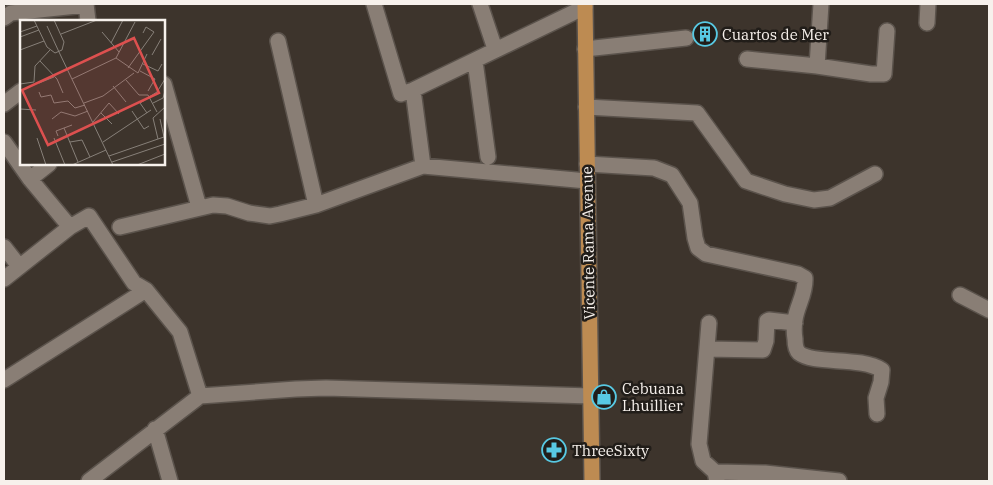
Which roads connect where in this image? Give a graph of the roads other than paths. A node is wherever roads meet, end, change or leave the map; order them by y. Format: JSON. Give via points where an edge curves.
{"nodes":[{"id":1,"x":86,"y":4,"type":"edge"},
{"id":2,"x":374,"y":4,"type":"edge"},
{"id":3,"x":480,"y":4,"type":"edge"},
{"id":4,"x":928,"y":4,"type":"edge"},
{"id":5,"x":585,"y":5,"type":"edge"},
{"id":6,"x":821,"y":7,"type":"edge"},
{"id":7,"x":4,"y":18,"type":"edge"},
{"id":8,"x":88,"y":20,"type":"edge"},
{"id":9,"x":927,"y":23,"type":"dead end"},
{"id":10,"x":887,"y":31,"type":"dead end"},
{"id":11,"x":686,"y":38,"type":"dead end"},
{"id":12,"x":278,"y":41,"type":"dead end"},
{"id":13,"x":495,"y":49,"type":"junction"},
{"id":14,"x":585,"y":49,"type":"junction"},
{"id":15,"x":747,"y":59,"type":"dead end"},
{"id":16,"x":474,"y":60,"type":"junction"},
{"id":17,"x":817,"y":66,"type":"junction"},
{"id":18,"x":165,"y":87,"type":"edge"},
{"id":19,"x":413,"y":90,"type":"junction"},
{"id":20,"x":20,"y":91,"type":"edge"},
{"id":21,"x":4,"y":104,"type":"edge"},
{"id":22,"x":586,"y":107,"type":"junction"},
{"id":23,"x":4,"y":142,"type":"edge"},
{"id":24,"x":488,"y":157,"type":"dead end"},
{"id":25,"x":587,"y":164,"type":"junction"},
{"id":26,"x":48,"y":165,"type":"edge"},
{"id":27,"x":423,"y":166,"type":"junction"},
{"id":28,"x":875,"y":174,"type":"dead end"},
{"id":29,"x":30,"y":180,"type":"junction"},
{"id":30,"x":587,"y":181,"type":"junction"},
{"id":31,"x":316,"y":205,"type":"junction"},
{"id":32,"x":200,"y":207,"type":"junction"},
{"id":33,"x":70,"y":227,"type":"junction"},
{"id":34,"x":120,"y":227,"type":"dead end"},
{"id":35,"x":4,"y":247,"type":"edge"},
{"id":36,"x":19,"y":266,"type":"junction"},
{"id":37,"x":4,"y":279,"type":"edge"},
{"id":38,"x":146,"y":290,"type":"junction"},
{"id":39,"x":960,"y":295,"type":"dead end"},
{"id":40,"x":989,"y":310,"type":"edge"},
{"id":41,"x":710,"y":323,"type":"dead end"},
{"id":42,"x":795,"y":323,"type":"junction"},
{"id":43,"x":707,"y":349,"type":"junction"},
{"id":44,"x":4,"y":380,"type":"edge"},
{"id":45,"x":200,"y":396,"type":"junction"},
{"id":46,"x":591,"y":396,"type":"junction"},
{"id":47,"x":877,"y":414,"type":"dead end"},
{"id":48,"x":155,"y":429,"type":"junction"},
{"id":49,"x":716,"y":477,"type":"edge"},
{"id":50,"x":89,"y":481,"type":"edge"},
{"id":51,"x":170,"y":481,"type":"edge"},
{"id":52,"x":592,"y":481,"type":"edge"},
{"id":53,"x":839,"y":481,"type":"edge"}],
"edges":[{"from":1,"to":7,"type":"street","via":[[11,13]]},
{"from":1,"to":8,"type":"street"},
{"from":2,"to":19,"type":"street","via":[[401,94]]},
{"from":3,"to":13,"type":"street"},
{"from":4,"to":9,"type":"street"},
{"from":5,"to":13,"type":"street"},
{"from":5,"to":14,"type":"main road","name":"Vicente Rama Avenue"},
{"from":6,"to":17,"type":"street"},
{"from":10,"to":17,"type":"street","via":[[884,74]]},
{"from":11,"to":14,"type":"street"},
{"from":12,"to":31,"type":"street"},
{"from":13,"to":16,"type":"street"},
{"from":14,"to":22,"type":"main road","name":"Vicente Rama Avenue"},
{"from":15,"to":17,"type":"street"},
{"from":16,"to":19,"type":"street"},
{"from":16,"to":24,"type":"street"},
{"from":18,"to":32,"type":"street"},
{"from":19,"to":27,"type":"street"},
{"from":20,"to":21,"type":"street"},
{"from":22,"to":25,"type":"main road","name":"Vicente Rama Avenue"},
{"from":22,"to":28,"type":"street","via":[[697,114],[746,181],[785,194],[814,200],[830,198]]},
{"from":23,"to":29,"type":"street"},
{"from":25,"to":30,"type":"main road","name":"Vicente Rama Avenue"},
{"from":25,"to":42,"type":"street","via":[[654,168],[672,175],[690,203],[698,248],[706,254],[805,278]]},
{"from":26,"to":29,"type":"street"},
{"from":27,"to":30,"type":"street"},
{"from":27,"to":31,"type":"street"},
{"from":29,"to":33,"type":"street"},
{"from":30,"to":46,"type":"main road","name":"Vicente Rama Avenue"},
{"from":31,"to":32,"type":"street","via":[[270,216],[228,206]]},
{"from":32,"to":34,"type":"street"},
{"from":33,"to":36,"type":"street"},
{"from":33,"to":38,"type":"street","via":[[89,216],[134,283]]},
{"from":35,"to":36,"type":"street"},
{"from":36,"to":37,"type":"street"},
{"from":38,"to":44,"type":"street"},
{"from":38,"to":45,"type":"street","via":[[180,332]]},
{"from":39,"to":40,"type":"street"},
{"from":41,"to":43,"type":"street"},
{"from":42,"to":43,"type":"street","via":[[768,320],[763,350]]},
{"from":42,"to":47,"type":"street","via":[[797,352],[802,355],[865,363],[882,370],[876,398]]},
{"from":43,"to":49,"type":"street","via":[[699,444],[703,461]]},
{"from":45,"to":46,"type":"street","via":[[296,388]]},
{"from":45,"to":48,"type":"street"},
{"from":46,"to":52,"type":"main road","name":"Vicente Rama Avenue"},
{"from":48,"to":50,"type":"street"},
{"from":48,"to":51,"type":"street"},
{"from":49,"to":53,"type":"street","via":[[765,473]]}]}
